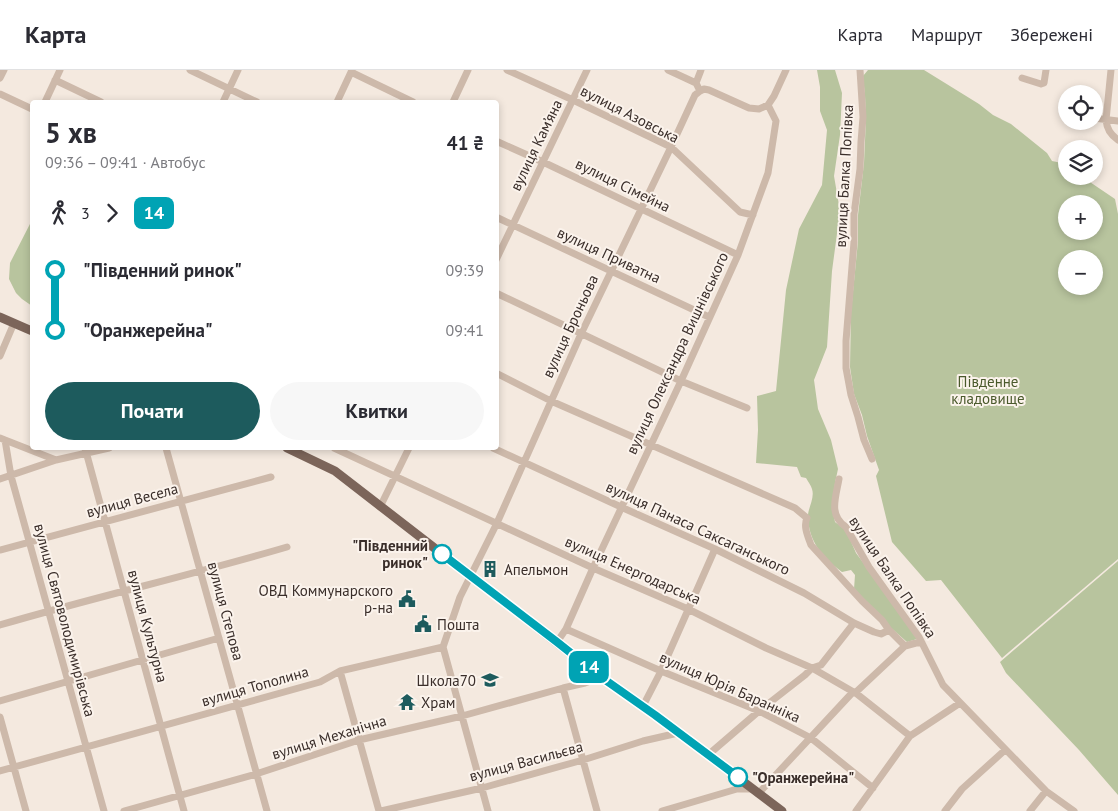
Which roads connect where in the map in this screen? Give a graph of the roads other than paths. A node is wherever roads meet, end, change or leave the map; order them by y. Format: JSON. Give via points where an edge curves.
{"nodes":[{"id":1,"x":4,"y":70,"type":"edge"},
{"id":2,"x":60,"y":70,"type":"edge"},
{"id":3,"x":190,"y":70,"type":"edge"},
{"id":4,"x":238,"y":70,"type":"edge"},
{"id":5,"x":468,"y":70,"type":"edge"},
{"id":6,"x":507,"y":70,"type":"edge"},
{"id":7,"x":587,"y":70,"type":"edge"},
{"id":8,"x":668,"y":70,"type":"edge"},
{"id":9,"x":702,"y":70,"type":"edge"},
{"id":10,"x":786,"y":70,"type":"edge"},
{"id":11,"x":860,"y":70,"type":"edge"},
{"id":12,"x":1046,"y":70,"type":"edge"},
{"id":13,"x":1111,"y":70,"type":"edge"},
{"id":14,"x":351,"y":71,"type":"edge"},
{"id":15,"x":0,"y":78,"type":"edge"},
{"id":16,"x":1022,"y":78,"type":"dead end"},
{"id":17,"x":55,"y":80,"type":"junction"},
{"id":18,"x":696,"y":83,"type":"junction"},
{"id":19,"x":229,"y":89,"type":"junction"},
{"id":20,"x":700,"y":91,"type":"junction"},
{"id":21,"x":0,"y":94,"type":"edge"},
{"id":22,"x":46,"y":100,"type":"edge"},
{"id":23,"x":97,"y":100,"type":"edge"},
{"id":24,"x":224,"y":100,"type":"edge"},
{"id":25,"x":253,"y":100,"type":"edge"},
{"id":26,"x":338,"y":100,"type":"edge"},
{"id":27,"x":409,"y":100,"type":"edge"},
{"id":28,"x":454,"y":100,"type":"edge"},
{"id":29,"x":573,"y":100,"type":"junction"},
{"id":30,"x":768,"y":105,"type":"junction"},
{"id":31,"x":30,"y":108,"type":"edge"},
{"id":32,"x":1103,"y":120,"type":"edge"},
{"id":33,"x":1106,"y":120,"type":"junction"},
{"id":34,"x":1118,"y":121,"type":"edge"},
{"id":35,"x":1118,"y":140,"type":"edge"},
{"id":36,"x":499,"y":142,"type":"edge"},
{"id":37,"x":672,"y":147,"type":"junction"},
{"id":38,"x":543,"y":162,"type":"junction"},
{"id":39,"x":642,"y":209,"type":"junction"},
{"id":40,"x":753,"y":215,"type":"junction"},
{"id":41,"x":499,"y":218,"type":"edge"},
{"id":42,"x":513,"y":225,"type":"junction"},
{"id":43,"x":499,"y":254,"type":"edge"},
{"id":44,"x":738,"y":255,"type":"junction"},
{"id":45,"x":611,"y":271,"type":"junction"},
{"id":46,"x":499,"y":293,"type":"edge"},
{"id":47,"x":0,"y":317,"type":"edge"},
{"id":48,"x":710,"y":317,"type":"junction"},
{"id":49,"x":14,"y":323,"type":"junction"},
{"id":50,"x":30,"y":331,"type":"edge"},
{"id":51,"x":581,"y":334,"type":"junction"},
{"id":52,"x":0,"y":356,"type":"edge"},
{"id":53,"x":499,"y":375,"type":"edge"},
{"id":54,"x":681,"y":380,"type":"junction"},
{"id":55,"x":551,"y":401,"type":"junction"},
{"id":56,"x":746,"y":408,"type":"dead end"},
{"id":57,"x":2,"y":439,"type":"edge"},
{"id":58,"x":650,"y":445,"type":"junction"},
{"id":59,"x":30,"y":450,"type":"edge"},
{"id":60,"x":30,"y":450,"type":"edge"},
{"id":61,"x":167,"y":450,"type":"edge"},
{"id":62,"x":291,"y":450,"type":"edge"},
{"id":63,"x":338,"y":450,"type":"edge"},
{"id":64,"x":408,"y":450,"type":"edge"},
{"id":65,"x":497,"y":450,"type":"edge"},
{"id":66,"x":85,"y":451,"type":"edge"},
{"id":67,"x":872,"y":459,"type":"dead end"},
{"id":68,"x":56,"y":460,"type":"junction"},
{"id":69,"x":524,"y":462,"type":"junction"},
{"id":70,"x":11,"y":476,"type":"junction"},
{"id":71,"x":395,"y":476,"type":"junction"},
{"id":72,"x":271,"y":477,"type":"dead end"},
{"id":73,"x":839,"y":478,"type":"dead end"},
{"id":74,"x":0,"y":479,"type":"edge"},
{"id":75,"x":181,"y":501,"type":"junction"},
{"id":76,"x":380,"y":507,"type":"junction"},
{"id":77,"x":621,"y":507,"type":"junction"},
{"id":78,"x":105,"y":522,"type":"junction"},
{"id":79,"x":497,"y":523,"type":"junction"},
{"id":80,"x":30,"y":542,"type":"junction"},
{"id":81,"x":287,"y":547,"type":"dead end"},
{"id":82,"x":715,"y":549,"type":"junction"},
{"id":83,"x":0,"y":550,"type":"edge"},
{"id":84,"x":593,"y":568,"type":"junction"},
{"id":85,"x":200,"y":571,"type":"junction"},
{"id":86,"x":471,"y":576,"type":"junction"},
{"id":87,"x":124,"y":591,"type":"junction"},
{"id":88,"x":688,"y":609,"type":"junction"},
{"id":89,"x":48,"y":611,"type":"junction"},
{"id":90,"x":854,"y":623,"type":"junction"},
{"id":91,"x":0,"y":625,"type":"edge"},
{"id":92,"x":566,"y":629,"type":"junction"},
{"id":93,"x":889,"y":630,"type":"junction"},
{"id":94,"x":219,"y":638,"type":"junction"},
{"id":95,"x":557,"y":642,"type":"junction"},
{"id":96,"x":922,"y":643,"type":"junction"},
{"id":97,"x":905,"y":646,"type":"junction"},
{"id":98,"x":443,"y":647,"type":"junction"},
{"id":99,"x":142,"y":659,"type":"junction"},
{"id":100,"x":812,"y":668,"type":"junction"},
{"id":101,"x":661,"y":671,"type":"junction"},
{"id":102,"x":340,"y":672,"type":"junction"},
{"id":103,"x":601,"y":677,"type":"junction"},
{"id":104,"x":68,"y":681,"type":"junction"},
{"id":105,"x":563,"y":688,"type":"junction"},
{"id":106,"x":855,"y":693,"type":"junction"},
{"id":107,"x":0,"y":701,"type":"edge"},
{"id":108,"x":960,"y":703,"type":"junction"},
{"id":109,"x":237,"y":705,"type":"junction"},
{"id":110,"x":643,"y":706,"type":"junction"},
{"id":111,"x":759,"y":711,"type":"junction"},
{"id":112,"x":462,"y":716,"type":"junction"},
{"id":113,"x":0,"y":717,"type":"edge"},
{"id":114,"x":161,"y":726,"type":"junction"},
{"id":115,"x":678,"y":732,"type":"junction"},
{"id":116,"x":910,"y":736,"type":"junction"},
{"id":117,"x":811,"y":738,"type":"junction"},
{"id":118,"x":359,"y":740,"type":"junction"},
{"id":119,"x":86,"y":747,"type":"junction"},
{"id":120,"x":1005,"y":750,"type":"junction"},
{"id":121,"x":708,"y":755,"type":"junction"},
{"id":122,"x":583,"y":760,"type":"junction"},
{"id":123,"x":14,"y":768,"type":"junction"},
{"id":124,"x":0,"y":771,"type":"edge"},
{"id":125,"x":256,"y":774,"type":"junction"},
{"id":126,"x":482,"y":788,"type":"junction"},
{"id":127,"x":873,"y":788,"type":"junction"},
{"id":128,"x":755,"y":791,"type":"junction"},
{"id":129,"x":1046,"y":791,"type":"junction"},
{"id":130,"x":180,"y":795,"type":"junction"},
{"id":131,"x":682,"y":808,"type":"edge"},
{"id":132,"x":26,"y":811,"type":"edge"},
{"id":133,"x":104,"y":811,"type":"edge"},
{"id":134,"x":124,"y":811,"type":"edge"},
{"id":135,"x":184,"y":811,"type":"edge"},
{"id":136,"x":266,"y":811,"type":"edge"},
{"id":137,"x":380,"y":811,"type":"edge"},
{"id":138,"x":488,"y":811,"type":"edge"},
{"id":139,"x":597,"y":811,"type":"edge"},
{"id":140,"x":662,"y":811,"type":"edge"},
{"id":141,"x":782,"y":811,"type":"edge"},
{"id":142,"x":856,"y":811,"type":"edge"},
{"id":143,"x":945,"y":811,"type":"edge"},
{"id":144,"x":1030,"y":811,"type":"edge"},
{"id":145,"x":1074,"y":811,"type":"edge"}],
"edges":[{"from":1,"to":15,"type":"street"},
{"from":2,"to":17,"type":"street"},
{"from":3,"to":19,"type":"street"},
{"from":4,"to":19,"type":"street"},
{"from":5,"to":28,"type":"street"},
{"from":6,"to":29,"type":"street","name":"вулиця Азовська"},
{"from":7,"to":29,"type":"street","name":"вулиця Кам’яна"},
{"from":8,"to":18,"type":"street"},
{"from":9,"to":18,"type":"street"},
{"from":10,"to":30,"type":"street"},
{"from":11,"to":67,"type":"street","name":"вулиця Балка Попівка","via":[[863,117],[846,368],[851,395]]},
{"from":12,"to":16,"type":"street","via":[[1044,83]]},
{"from":13,"to":33,"type":"street"},
{"from":14,"to":26,"type":"street"},
{"from":14,"to":27,"type":"street"},
{"from":17,"to":22,"type":"street"},
{"from":17,"to":23,"type":"street"},
{"from":18,"to":20,"type":"street"},
{"from":19,"to":24,"type":"street"},
{"from":19,"to":25,"type":"street"},
{"from":20,"to":30,"type":"street","via":[[709,90],[749,108],[759,109]]},
{"from":20,"to":37,"type":"street","name":"вулиця Броньова","via":[[695,95]]},
{"from":21,"to":31,"type":"street"},
{"from":29,"to":37,"type":"street","name":"вулиця Азовська"},
{"from":29,"to":38,"type":"street","name":"вулиця Кам’яна"},
{"from":30,"to":40,"type":"street","name":"вулиця Олександра Вишнівського","via":[[776,121],[768,173]]},
{"from":32,"to":33,"type":"street"},
{"from":33,"to":34,"type":"street"},
{"from":33,"to":35,"type":"street","via":[[1107,128]]},
{"from":36,"to":38,"type":"street","name":"вулиця Сімейна"},
{"from":37,"to":39,"type":"street","name":"вулиця Броньова"},
{"from":37,"to":40,"type":"street","name":"вулиця Азовська","via":[[740,212]]},
{"from":38,"to":39,"type":"street","name":"вулиця Сімейна"},
{"from":38,"to":42,"type":"street","name":"вулиця Кам’яна"},
{"from":39,"to":44,"type":"street","name":"вулиця Сімейна"},
{"from":39,"to":45,"type":"street","name":"вулиця Броньова"},
{"from":40,"to":44,"type":"street","name":"вулиця Олександра Вишнівського"},
{"from":41,"to":42,"type":"street","name":"вулиця Приватна"},
{"from":42,"to":43,"type":"street","name":"вулиця Кам’яна"},
{"from":42,"to":45,"type":"street","name":"вулиця Приватна"},
{"from":44,"to":48,"type":"street","name":"вулиця Олександра Вишнівського"},
{"from":45,"to":48,"type":"street","name":"вулиця Приватна"},
{"from":45,"to":51,"type":"street","name":"вулиця Броньова"},
{"from":46,"to":51,"type":"street"},
{"from":47,"to":49,"type":"main road"},
{"from":48,"to":54,"type":"street","name":"вулиця Олександра Вишнівського"},
{"from":49,"to":50,"type":"main road"},
{"from":49,"to":52,"type":"street"},
{"from":51,"to":54,"type":"street"},
{"from":51,"to":55,"type":"street","name":"вулиця Броньова"},
{"from":53,"to":55,"type":"street"},
{"from":54,"to":56,"type":"street"},
{"from":54,"to":58,"type":"street","name":"вулиця Олександра Вишнівського"},
{"from":55,"to":58,"type":"street"},
{"from":55,"to":69,"type":"street","name":"вулиця Броньова"},
{"from":57,"to":59,"type":"street"},
{"from":57,"to":70,"type":"street","name":"вулиця Святоволодимирівська"},
{"from":58,"to":77,"type":"street","name":"вулиця Олександра Вишнівського"},
{"from":58,"to":93,"type":"street","via":[[800,511],[807,518],[805,523],[811,545]]},
{"from":60,"to":68,"type":"street"},
{"from":61,"to":75,"type":"street","name":"вулиця Степова"},
{"from":62,"to":76,"type":"main road","via":[[336,471]]},
{"from":63,"to":71,"type":"street","name":"вулиця Енергодарська"},
{"from":64,"to":71,"type":"street"},
{"from":65,"to":69,"type":"street","name":"вулиця Панаса Саксаганського"},
{"from":66,"to":68,"type":"street"},
{"from":66,"to":78,"type":"street","name":"вулиця Культурна"},
{"from":68,"to":70,"type":"street"},
{"from":69,"to":77,"type":"street","name":"вулиця Панаса Саксаганського"},
{"from":69,"to":79,"type":"street","name":"вулиця Броньова"},
{"from":70,"to":74,"type":"street"},
{"from":70,"to":80,"type":"street","name":"вулиця Святоволодимирівська"},
{"from":71,"to":76,"type":"street"},
{"from":71,"to":79,"type":"street","name":"вулиця Енергодарська"},
{"from":72,"to":75,"type":"street","name":"вулиця Весела"},
{"from":73,"to":96,"type":"street","name":"вулиця Балка Попівка","via":[[836,516],[846,526],[869,567]]},
{"from":75,"to":78,"type":"street","name":"вулиця Весела"},
{"from":75,"to":85,"type":"street","name":"вулиця Степова"},
{"from":76,"to":86,"type":"main road"},
{"from":77,"to":82,"type":"street","name":"вулиця Панаса Саксаганського"},
{"from":77,"to":84,"type":"street","name":"вулиця Олександра Вишнівського"},
{"from":78,"to":80,"type":"street","name":"вулиця Весела"},
{"from":78,"to":87,"type":"street","name":"вулиця Культурна"},
{"from":79,"to":84,"type":"street","name":"вулиця Енергодарська"},
{"from":79,"to":86,"type":"street","name":"вулиця Броньова"},
{"from":80,"to":83,"type":"street","name":"вулиця Весела"},
{"from":80,"to":89,"type":"street","name":"вулиця Святоволодимирівська"},
{"from":81,"to":85,"type":"street"},
{"from":82,"to":88,"type":"street"},
{"from":82,"to":90,"type":"street","name":"вулиця Панаса Саксаганського","via":[[804,593]]},
{"from":84,"to":88,"type":"street","name":"вулиця Енергодарська"},
{"from":84,"to":92,"type":"street","name":"вулиця Олександра Вишнівського"},
{"from":85,"to":87,"type":"street"},
{"from":85,"to":94,"type":"street","name":"вулиця Степова"},
{"from":86,"to":95,"type":"main road"},
{"from":86,"to":98,"type":"street","via":[[460,597]]},
{"from":87,"to":89,"type":"street"},
{"from":87,"to":99,"type":"street","name":"вулиця Культурна"},
{"from":88,"to":100,"type":"street","name":"вулиця Енергодарська"},
{"from":88,"to":101,"type":"street"},
{"from":89,"to":91,"type":"street"},
{"from":89,"to":104,"type":"street","name":"вулиця Святоволодимирівська"},
{"from":90,"to":93,"type":"street","name":"вулиця Панаса Саксаганського","via":[[881,634]]},
{"from":90,"to":100,"type":"street","via":[[821,665]]},
{"from":92,"to":95,"type":"street","name":"вулиця Олександра Вишнівського"},
{"from":92,"to":101,"type":"street","name":"вулиця Юрія Баранніка"},
{"from":93,"to":97,"type":"street"},
{"from":94,"to":99,"type":"street"},
{"from":94,"to":109,"type":"street","name":"вулиця Степова"},
{"from":95,"to":103,"type":"main road"},
{"from":96,"to":97,"type":"street"},
{"from":96,"to":108,"type":"street","name":"вулиця Балка Попівка","via":[[943,685]]},
{"from":97,"to":106,"type":"street"},
{"from":98,"to":102,"type":"street","name":"вулиця Тополина"},
{"from":98,"to":112,"type":"street"},
{"from":99,"to":104,"type":"street"},
{"from":99,"to":114,"type":"street","name":"вулиця Культурна"},
{"from":100,"to":106,"type":"street","name":"вулиця Енергодарська"},
{"from":100,"to":111,"type":"street"},
{"from":101,"to":110,"type":"street"},
{"from":101,"to":111,"type":"street","name":"вулиця Юрія Баранніка"},
{"from":102,"to":109,"type":"street","name":"вулиця Тополина","via":[[320,682]]},
{"from":102,"to":118,"type":"street"},
{"from":103,"to":105,"type":"street","name":"вулиця Механічна"},
{"from":103,"to":110,"type":"main road"},
{"from":104,"to":107,"type":"street"},
{"from":104,"to":119,"type":"street","name":"вулиця Святоволодимирівська"},
{"from":105,"to":112,"type":"street","name":"вулиця Механічна"},
{"from":105,"to":122,"type":"street"},
{"from":106,"to":116,"type":"street","name":"вулиця Енергодарська"},
{"from":106,"to":117,"type":"street"},
{"from":108,"to":116,"type":"street"},
{"from":108,"to":120,"type":"street","name":"вулиця Балка Попівка"},
{"from":109,"to":114,"type":"street","name":"вулиця Тополина"},
{"from":109,"to":125,"type":"street","name":"вулиця Степова"},
{"from":110,"to":115,"type":"main road"},
{"from":111,"to":117,"type":"street","name":"вулиця Юрія Баранніка"},
{"from":111,"to":121,"type":"street"},
{"from":112,"to":118,"type":"street","name":"вулиця Механічна"},
{"from":112,"to":126,"type":"street"},
{"from":113,"to":123,"type":"street"},
{"from":114,"to":119,"type":"street","name":"вулиця Тополина"},
{"from":114,"to":130,"type":"street","name":"вулиця Культурна"},
{"from":115,"to":121,"type":"main road"},
{"from":115,"to":122,"type":"street","name":"вулиця Васильєва"},
{"from":116,"to":127,"type":"street"},
{"from":117,"to":127,"type":"street","name":"вулиця Юрія Баранніка"},
{"from":117,"to":128,"type":"street"},
{"from":118,"to":125,"type":"street","name":"вулиця Механічна"},
{"from":118,"to":137,"type":"street"},
{"from":119,"to":123,"type":"street","name":"вулиця Тополина"},
{"from":119,"to":133,"type":"street","name":"вулиця Святоволодимирівська"},
{"from":120,"to":129,"type":"street","name":"вулиця Балка Попівка"},
{"from":120,"to":143,"type":"street","via":[[962,789]]},
{"from":121,"to":128,"type":"main road"},
{"from":122,"to":126,"type":"street","name":"вулиця Васильєва"},
{"from":122,"to":139,"type":"street"},
{"from":123,"to":124,"type":"street","name":"вулиця Тополина"},
{"from":123,"to":132,"type":"street"},
{"from":125,"to":130,"type":"street","name":"вулиця Механічна"},
{"from":125,"to":136,"type":"street","name":"вулиця Степова"},
{"from":126,"to":137,"type":"street","name":"вулиця Васильєва"},
{"from":126,"to":138,"type":"street"},
{"from":127,"to":142,"type":"street"},
{"from":128,"to":131,"type":"street","via":[[737,789]]},
{"from":128,"to":141,"type":"main road"},
{"from":129,"to":144,"type":"street"},
{"from":129,"to":145,"type":"street","name":"вулиця Балка Попівка"},
{"from":130,"to":134,"type":"street","name":"вулиця Механічна"},
{"from":130,"to":135,"type":"street","name":"вулиця Культурна"},
{"from":131,"to":140,"type":"street"}]}
